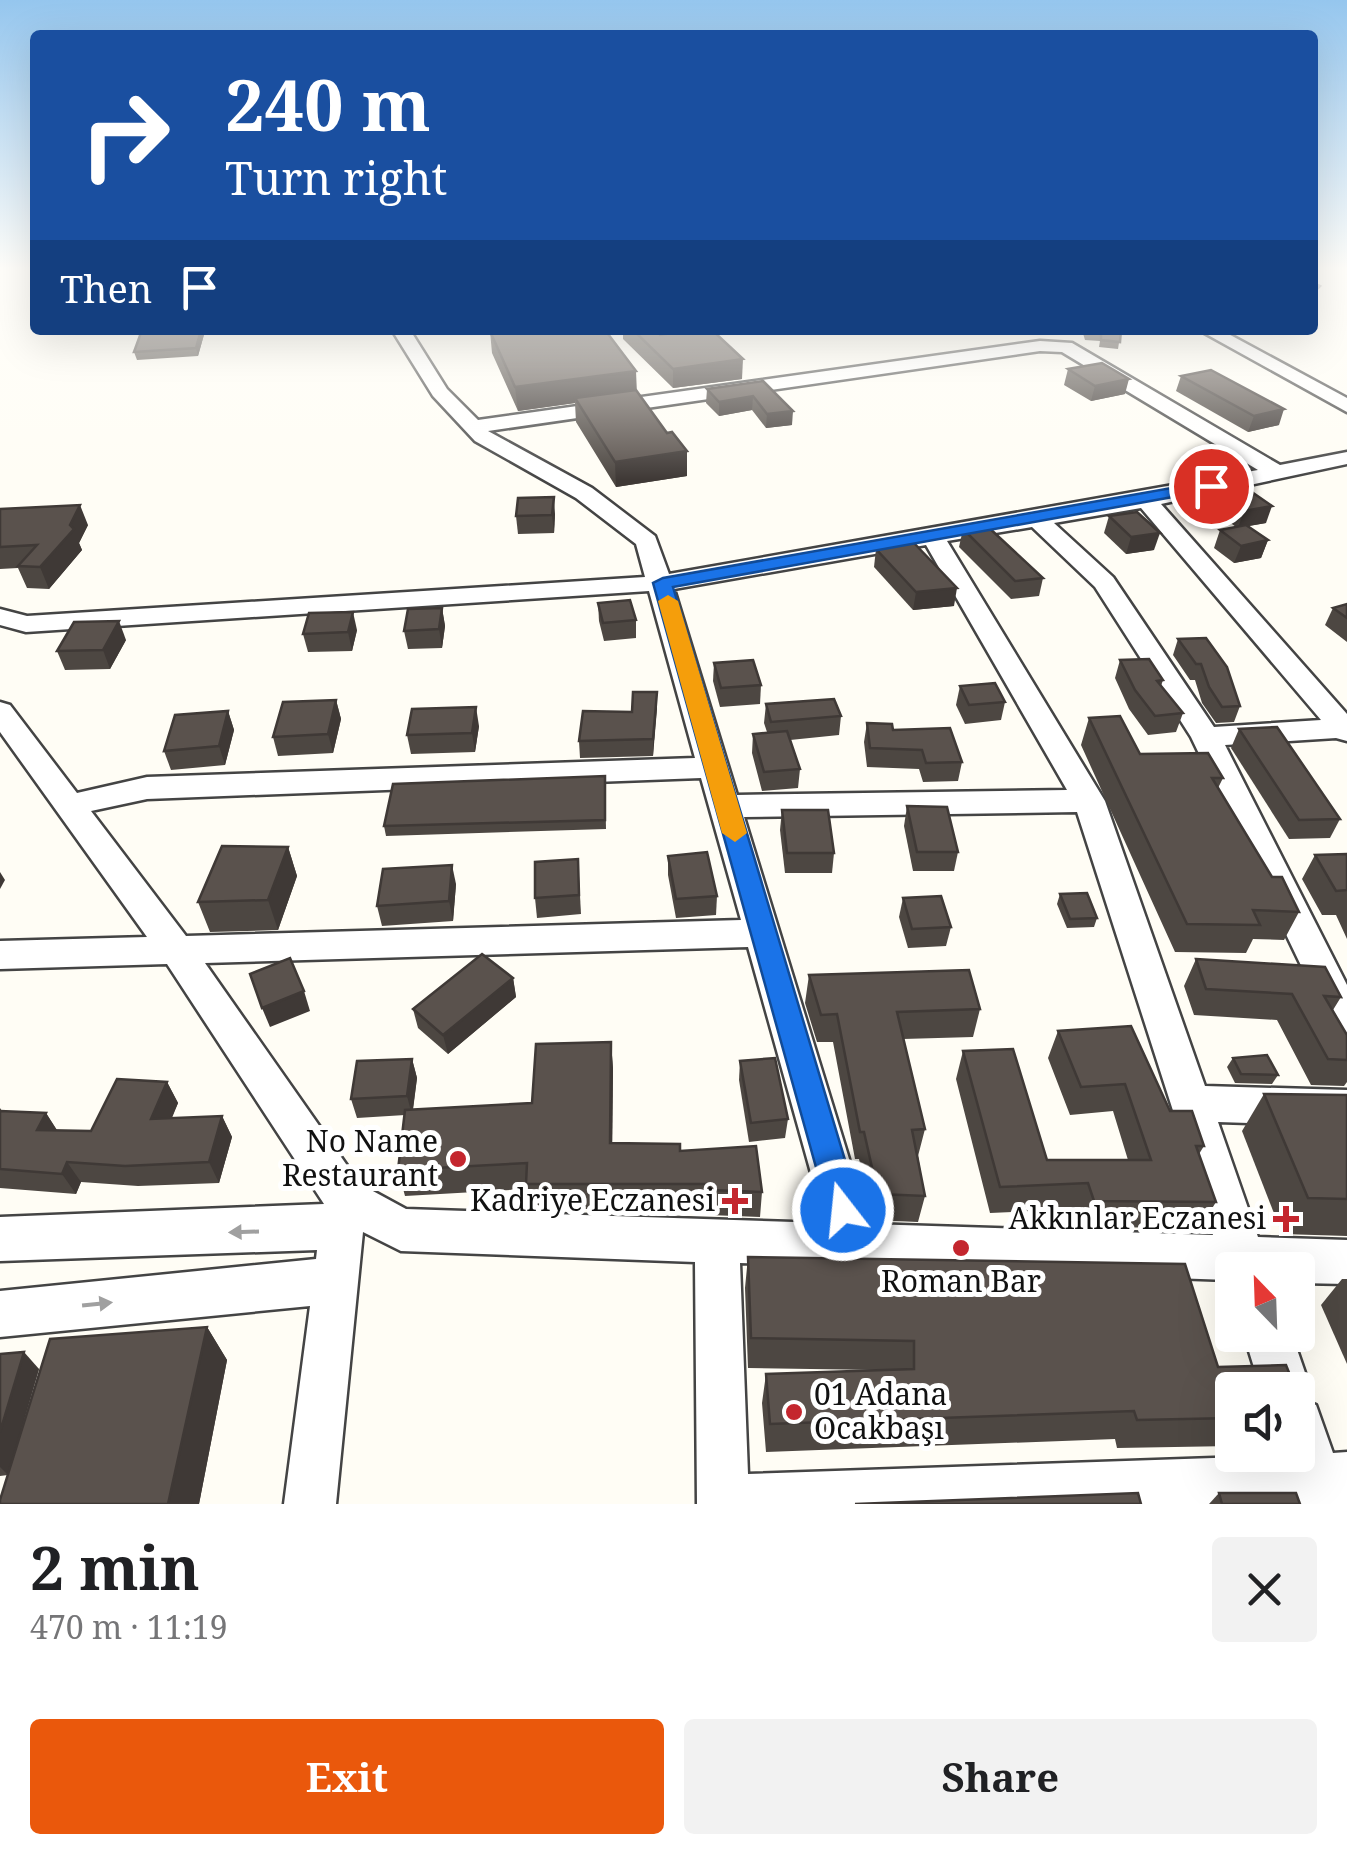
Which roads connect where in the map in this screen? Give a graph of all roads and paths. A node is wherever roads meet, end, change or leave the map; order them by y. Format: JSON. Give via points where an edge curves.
{"nodes":[{"id":1,"x":407,"y":339,"type":"edge"},
{"id":2,"x":1225,"y":339,"type":"edge"},
{"id":3,"x":1347,"y":406,"type":"edge"},
{"id":4,"x":473,"y":427,"type":"junction"},
{"id":5,"x":1347,"y":458,"type":"edge"},
{"id":6,"x":1276,"y":472,"type":"junction"},
{"id":7,"x":1146,"y":500,"type":"junction"},
{"id":8,"x":1037,"y":519,"type":"junction"},
{"id":9,"x":933,"y":536,"type":"junction"},
{"id":10,"x":663,"y":583,"type":"junction"},
{"id":11,"x":13,"y":620,"type":"edge"},
{"id":12,"x":0,"y":635,"type":"edge"},
{"id":13,"x":0,"y":710,"type":"edge"},
{"id":14,"x":1342,"y":719,"type":"edge"},
{"id":15,"x":1206,"y":737,"type":"junction"},
{"id":16,"x":716,"y":768,"type":"junction"},
{"id":17,"x":1089,"y":801,"type":"junction"},
{"id":18,"x":71,"y":805,"type":"junction"},
{"id":19,"x":727,"y":806,"type":"junction"},
{"id":20,"x":764,"y":933,"type":"junction"},
{"id":21,"x":174,"y":948,"type":"junction"},
{"id":22,"x":0,"y":955,"type":"edge"},
{"id":23,"x":1347,"y":1023,"type":"edge"},
{"id":24,"x":1190,"y":1103,"type":"junction"},
{"id":25,"x":1347,"y":1108,"type":"edge"},
{"id":26,"x":343,"y":1213,"type":"junction"},
{"id":27,"x":0,"y":1239,"type":"edge"},
{"id":28,"x":717,"y":1244,"type":"junction"},
{"id":29,"x":853,"y":1244,"type":"junction"},
{"id":30,"x":1241,"y":1252,"type":"edge"},
{"id":31,"x":1215,"y":1262,"type":"edge"},
{"id":32,"x":1347,"y":1262,"type":"edge"},
{"id":33,"x":1315,"y":1263,"type":"edge"},
{"id":34,"x":336,"y":1280,"type":"junction"},
{"id":35,"x":0,"y":1314,"type":"edge"},
{"id":36,"x":1315,"y":1458,"type":"edge"},
{"id":37,"x":1329,"y":1486,"type":"edge"},
{"id":38,"x":723,"y":1502,"type":"edge"},
{"id":39,"x":310,"y":1504,"type":"edge"}],
"edges":[{"from":1,"to":4,"type":"street","via":[[440,392]]},
{"from":2,"to":3,"type":"street"},
{"from":4,"to":6,"type":"street","via":[[1066,347]]},
{"from":4,"to":10,"type":"street","via":[[584,493],[647,540]]},
{"from":5,"to":6,"type":"street"},
{"from":6,"to":7,"type":"street"},
{"from":7,"to":8,"type":"street"},
{"from":7,"to":14,"type":"street"},
{"from":8,"to":9,"type":"street"},
{"from":8,"to":15,"type":"street","via":[[1104,582]]},
{"from":9,"to":10,"type":"street"},
{"from":9,"to":17,"type":"street"},
{"from":10,"to":11,"type":"street"},
{"from":10,"to":16,"type":"street"},
{"from":11,"to":12,"type":"street"},
{"from":13,"to":18,"type":"street"},
{"from":14,"to":15,"type":"street"},
{"from":15,"to":23,"type":"street"},
{"from":16,"to":18,"type":"street","via":[[148,788]]},
{"from":16,"to":19,"type":"street"},
{"from":17,"to":19,"type":"street"},
{"from":17,"to":24,"type":"street"},
{"from":18,"to":21,"type":"street"},
{"from":19,"to":20,"type":"street"},
{"from":20,"to":21,"type":"street"},
{"from":20,"to":29,"type":"street"},
{"from":21,"to":22,"type":"street"},
{"from":21,"to":26,"type":"street"},
{"from":24,"to":25,"type":"street"},
{"from":24,"to":30,"type":"street"},
{"from":26,"to":27,"type":"street","one_way":true},
{"from":26,"to":28,"type":"street","via":[[401,1230]]},
{"from":26,"to":34,"type":"street"},
{"from":28,"to":29,"type":"street"},
{"from":28,"to":38,"type":"street"},
{"from":29,"to":31,"type":"street"},
{"from":32,"to":33,"type":"street"},
{"from":35,"to":34,"type":"street","one_way":true},
{"from":34,"to":39,"type":"street"},
{"from":36,"to":37,"type":"street"},
{"from":37,"to":38,"type":"street"}]}
